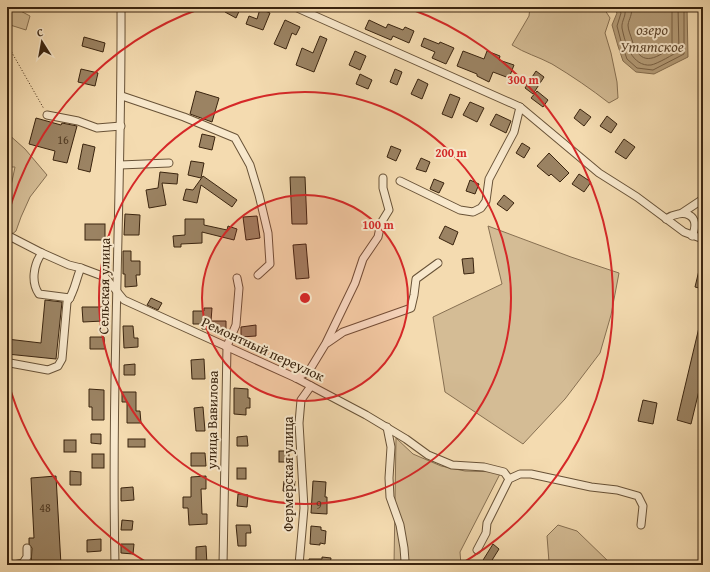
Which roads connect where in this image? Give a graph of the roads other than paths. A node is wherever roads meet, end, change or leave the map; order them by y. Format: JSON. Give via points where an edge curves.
{"nodes":[{"id":1,"x":121,"y":7,"type":"edge"},
{"id":2,"x":295,"y":7,"type":"edge"},
{"id":3,"x":122,"y":96,"type":"junction"},
{"id":4,"x":520,"y":106,"type":"junction"},
{"id":5,"x":47,"y":114,"type":"road end"},
{"id":6,"x":121,"y":126,"type":"junction"},
{"id":7,"x":169,"y":163,"type":"dead end"},
{"id":8,"x":120,"y":165,"type":"junction"},
{"id":9,"x":382,"y":178,"type":"dead end"},
{"id":10,"x":400,"y":181,"type":"dead end"},
{"id":11,"x":703,"y":199,"type":"edge"},
{"id":12,"x":682,"y":212,"type":"junction"},
{"id":13,"x":666,"y":219,"type":"junction"},
{"id":14,"x":7,"y":236,"type":"edge"},
{"id":15,"x":692,"y":236,"type":"junction"},
{"id":16,"x":703,"y":238,"type":"edge"},
{"id":17,"x":42,"y":253,"type":"junction"},
{"id":18,"x":438,"y":263,"type":"dead end"},
{"id":19,"x":81,"y":268,"type":"junction"},
{"id":20,"x":258,"y":275,"type":"dead end"},
{"id":21,"x":237,"y":278,"type":"dead end"},
{"id":22,"x":117,"y":291,"type":"junction"},
{"id":23,"x":70,"y":298,"type":"junction"},
{"id":24,"x":326,"y":343,"type":"junction"},
{"id":25,"x":226,"y":346,"type":"junction"},
{"id":26,"x":10,"y":363,"type":"dead end"},
{"id":27,"x":296,"y":378,"type":"junction"},
{"id":28,"x":311,"y":386,"type":"junction"},
{"id":29,"x":387,"y":428,"type":"junction"},
{"id":30,"x":509,"y":480,"type":"junction"},
{"id":31,"x":641,"y":525,"type":"dead end"},
{"id":32,"x":27,"y":548,"type":"dead end"},
{"id":33,"x":477,"y":550,"type":"dead end"},
{"id":34,"x":14,"y":565,"type":"edge"},
{"id":35,"x":115,"y":565,"type":"edge"},
{"id":36,"x":223,"y":565,"type":"edge"},
{"id":37,"x":299,"y":565,"type":"edge"},
{"id":38,"x":407,"y":565,"type":"edge"}],
"edges":[{"from":1,"to":3,"type":"street","name":"Сельская улица"},
{"from":2,"to":4,"type":"street"},
{"from":3,"to":6,"type":"street","name":"Сельская улица"},
{"from":3,"to":20,"type":"street","via":[[235,138],[250,166],[268,233],[270,264]]},
{"from":4,"to":10,"type":"street","via":[[514,132],[489,180],[486,201],[481,208],[473,212],[460,210]]},
{"from":4,"to":13,"type":"street","via":[[599,173]]},
{"from":5,"to":6,"type":"street","via":[[97,128]]},
{"from":6,"to":8,"type":"street","name":"Сельская улица"},
{"from":7,"to":8,"type":"street"},
{"from":8,"to":22,"type":"street","name":"Сельская улица"},
{"from":9,"to":24,"type":"street","via":[[389,210],[381,223],[378,236],[363,258],[356,283]]},
{"from":11,"to":12,"type":"street"},
{"from":12,"to":13,"type":"street"},
{"from":12,"to":15,"type":"street","via":[[693,219],[695,224]]},
{"from":13,"to":15,"type":"street"},
{"from":14,"to":17,"type":"street","name":"Ремонтный переулок"},
{"from":15,"to":16,"type":"street"},
{"from":17,"to":19,"type":"street","name":"Ремонтный переулок"},
{"from":17,"to":23,"type":"street","via":[[36,261],[35,288],[39,294]]},
{"from":18,"to":24,"type":"street","via":[[416,279],[411,308],[343,332]]},
{"from":19,"to":22,"type":"street","name":"Ремонтный переулок","via":[[105,277]]},
{"from":19,"to":23,"type":"street"},
{"from":21,"to":25,"type":"street","name":"улица Вавилова","via":[[239,288],[236,325]]},
{"from":22,"to":25,"type":"street","name":"Ремонтный переулок","via":[[124,300]]},
{"from":22,"to":35,"type":"street","name":"Сельская улица"},
{"from":23,"to":26,"type":"street","via":[[66,307],[62,359],[58,366],[48,370]]},
{"from":24,"to":27,"type":"street","via":[[309,371]]},
{"from":25,"to":27,"type":"street","name":"Ремонтный переулок"},
{"from":25,"to":36,"type":"street","name":"улица Вавилова"},
{"from":27,"to":28,"type":"street","name":"Ремонтный переулок"},
{"from":28,"to":29,"type":"street","name":"Ремонтный переулок"},
{"from":28,"to":37,"type":"street","name":"Фермерская улица","via":[[301,400],[299,423],[304,508]]},
{"from":29,"to":30,"type":"street","name":"Ремонтный переулок","via":[[428,455],[452,465],[484,467],[504,472]]},
{"from":29,"to":38,"type":"street","via":[[391,447],[388,478],[390,497],[400,525]]},
{"from":30,"to":31,"type":"street","via":[[520,474],[531,474],[638,496],[643,506]]},
{"from":30,"to":33,"type":"street"},
{"from":32,"to":34,"type":"street","via":[[27,557],[23,563]]}]}
